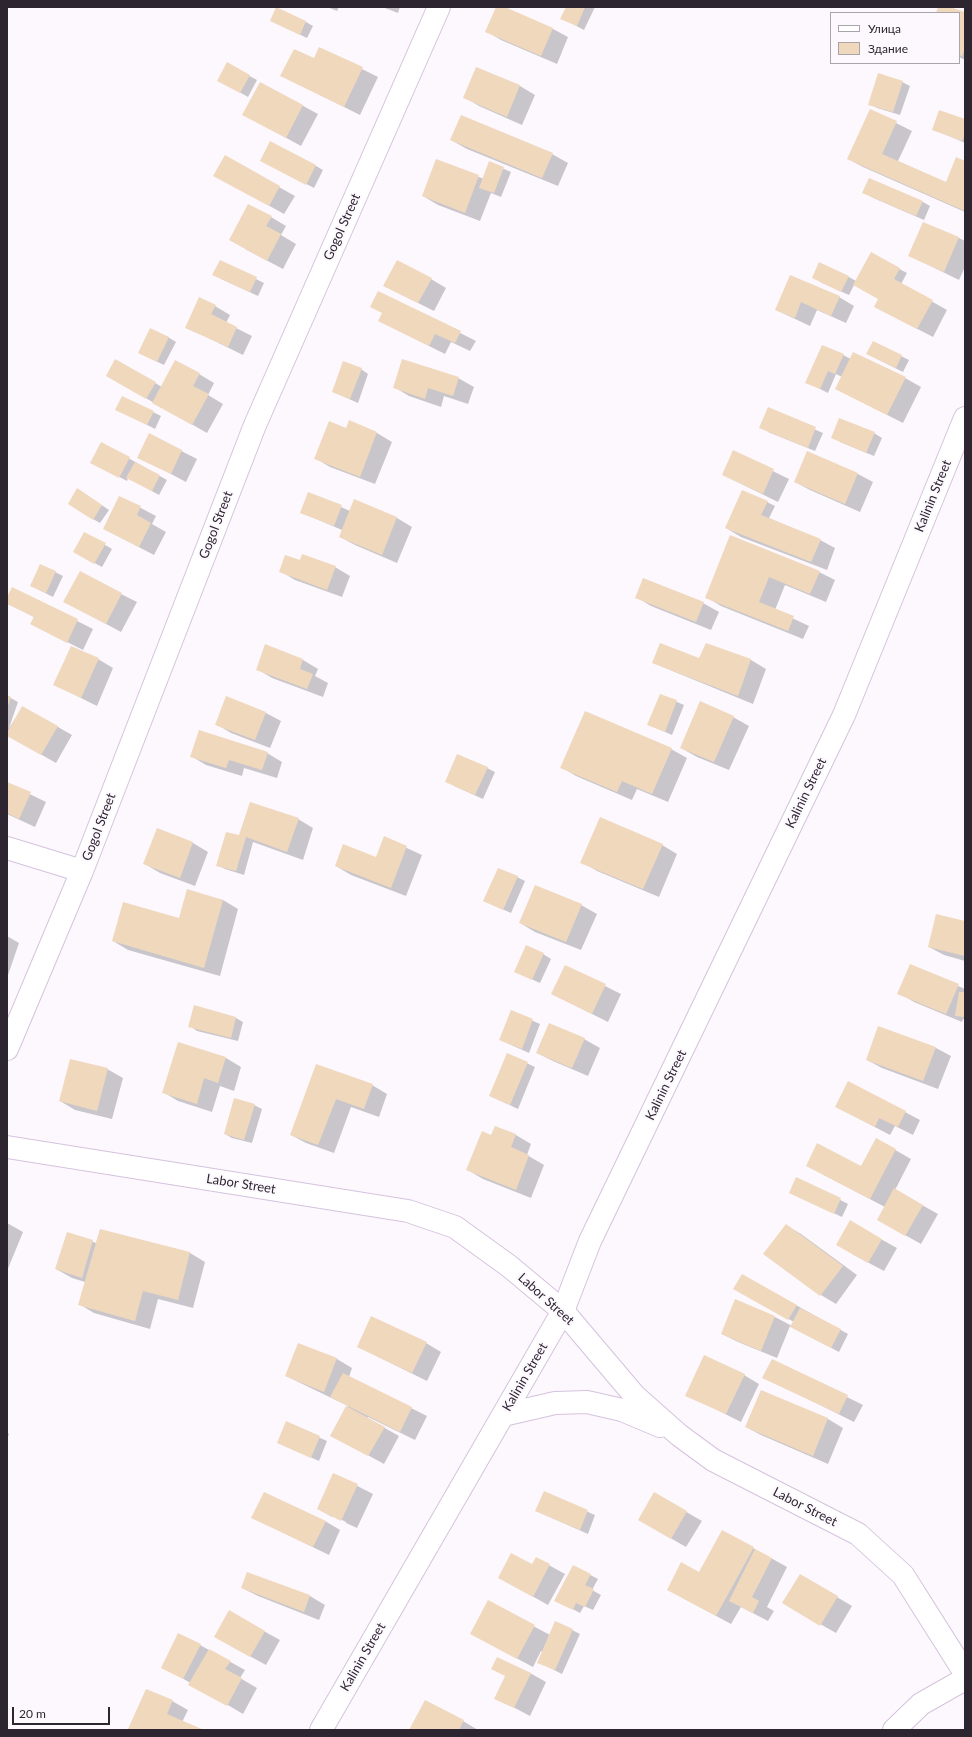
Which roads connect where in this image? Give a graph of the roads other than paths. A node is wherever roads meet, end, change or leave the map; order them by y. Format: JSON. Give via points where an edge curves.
{"nodes":[{"id":1,"x":439,"y":7,"type":"edge"},
{"id":2,"x":965,"y":418,"type":"edge"},
{"id":3,"x":7,"y":848,"type":"edge"},
{"id":4,"x":82,"y":871,"type":"junction"},
{"id":5,"x":7,"y":1049,"type":"edge"},
{"id":6,"x":7,"y":1147,"type":"edge"},
{"id":7,"x":563,"y":1311,"type":"junction"},
{"id":8,"x":503,"y":1415,"type":"junction"},
{"id":9,"x":679,"y":1435,"type":"junction"},
{"id":10,"x":965,"y":1673,"type":"edge"},
{"id":11,"x":965,"y":1679,"type":"edge"},
{"id":12,"x":321,"y":1730,"type":"edge"},
{"id":13,"x":894,"y":1730,"type":"edge"}],
"edges":[{"from":1,"to":4,"type":"street","name":"Gogol Street","via":[[255,425]]},
{"from":2,"to":7,"type":"street","name":"Kalinin Street","via":[[844,715],[590,1241]]},
{"from":3,"to":4,"type":"street"},
{"from":4,"to":5,"type":"street","name":"Gogol Street"},
{"from":6,"to":7,"type":"street","name":"Labor Street","via":[[408,1211],[455,1227],[509,1266]]},
{"from":7,"to":8,"type":"street","name":"Kalinin Street"},
{"from":7,"to":9,"type":"street","name":"Labor Street","via":[[635,1396]]},
{"from":8,"to":9,"type":"street","via":[[555,1403],[587,1402],[622,1410]]},
{"from":8,"to":12,"type":"street","name":"Kalinin Street"},
{"from":9,"to":10,"type":"street","name":"Labor Street","via":[[713,1460],[858,1534],[903,1575]]},
{"from":11,"to":13,"type":"street","via":[[921,1704]]}]}
